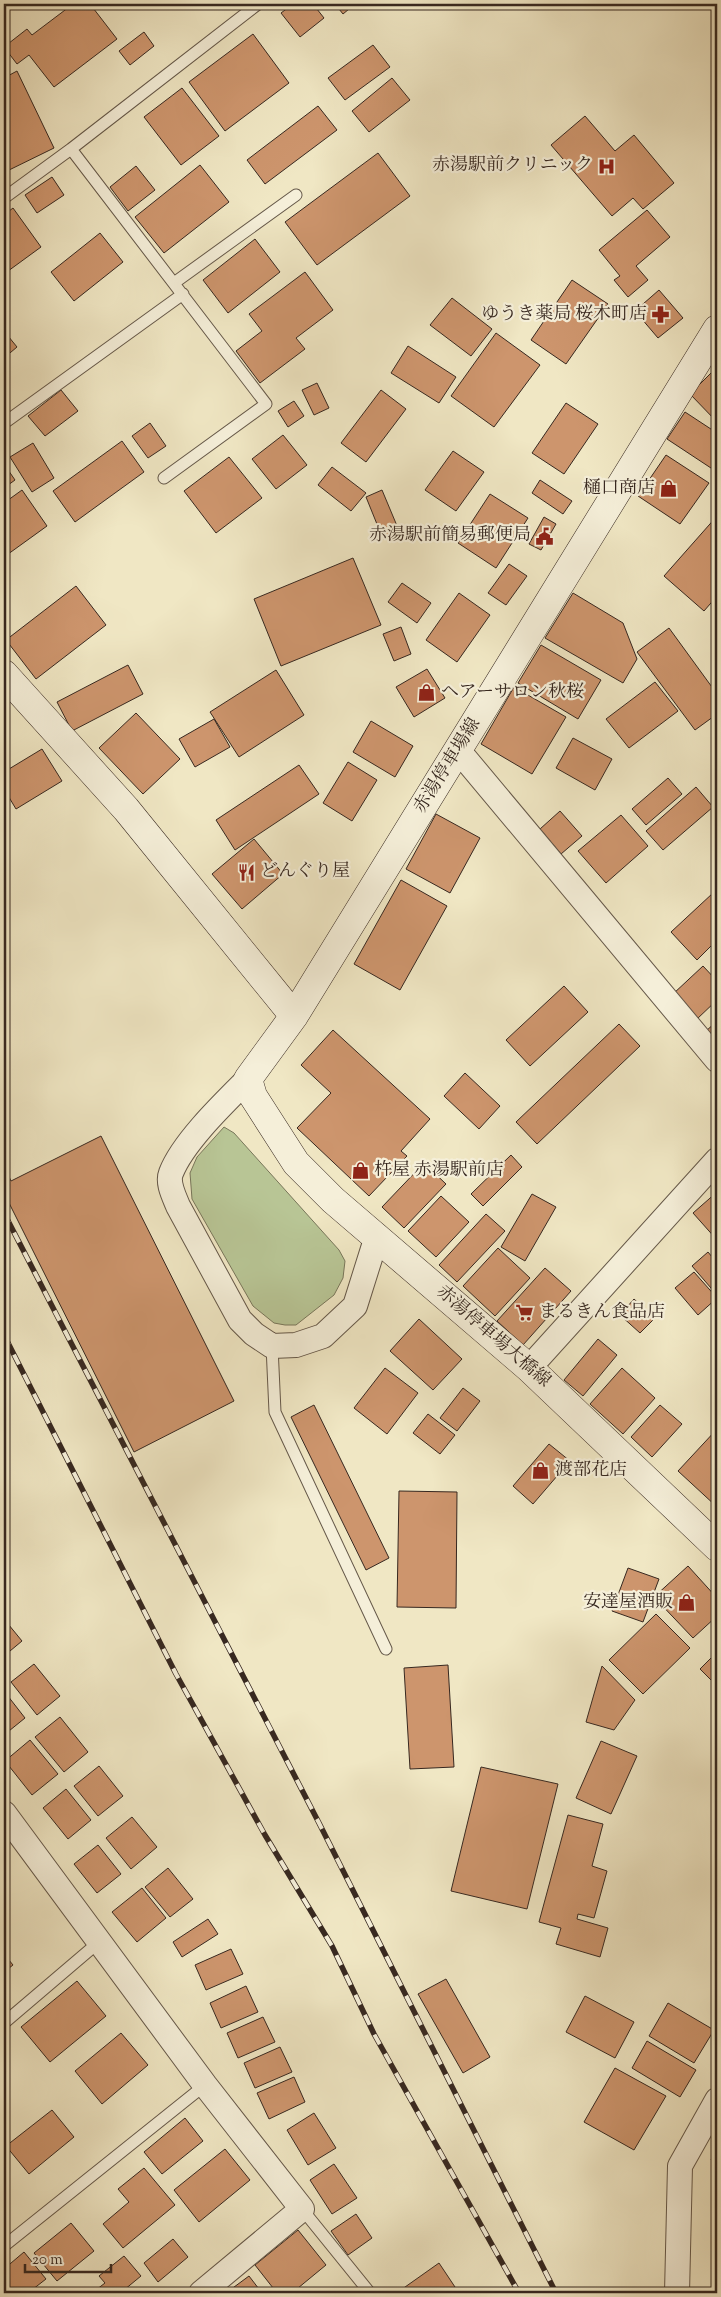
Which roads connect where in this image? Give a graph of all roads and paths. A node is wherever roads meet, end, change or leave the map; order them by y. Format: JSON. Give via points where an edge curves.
{"nodes":[{"id":1,"x":258,"y":4,"type":"edge"},
{"id":2,"x":71,"y":149,"type":"junction"},
{"id":3,"x":296,"y":195,"type":"dead end"},
{"id":4,"x":4,"y":198,"type":"edge"},
{"id":5,"x":174,"y":284,"type":"junction"},
{"id":6,"x":183,"y":294,"type":"junction"},
{"id":7,"x":717,"y":329,"type":"edge"},
{"id":8,"x":7,"y":421,"type":"dead end"},
{"id":9,"x":164,"y":478,"type":"dead end"},
{"id":10,"x":4,"y":674,"type":"edge"},
{"id":11,"x":458,"y":750,"type":"junction"},
{"id":12,"x":294,"y":1016,"type":"junction"},
{"id":13,"x":717,"y":1060,"type":"edge"},
{"id":14,"x":248,"y":1079,"type":"junction"},
{"id":15,"x":717,"y":1160,"type":"edge"},
{"id":16,"x":377,"y":1236,"type":"junction"},
{"id":17,"x":272,"y":1346,"type":"junction"},
{"id":18,"x":529,"y":1368,"type":"junction"},
{"id":19,"x":717,"y":1547,"type":"edge"},
{"id":20,"x":386,"y":1649,"type":"dead end"},
{"id":21,"x":4,"y":1813,"type":"edge"},
{"id":22,"x":99,"y":1942,"type":"junction"},
{"id":23,"x":4,"y":2023,"type":"edge"},
{"id":24,"x":205,"y":2085,"type":"junction"},
{"id":25,"x":717,"y":2100,"type":"edge"},
{"id":26,"x":302,"y":2209,"type":"junction"},
{"id":27,"x":4,"y":2246,"type":"edge"},
{"id":28,"x":202,"y":2293,"type":"edge"},
{"id":29,"x":370,"y":2293,"type":"edge"},
{"id":30,"x":677,"y":2293,"type":"edge"}],
"edges":[{"from":1,"to":2,"type":"lane"},
{"from":2,"to":4,"type":"lane"},
{"from":2,"to":5,"type":"lane"},
{"from":3,"to":5,"type":"lane"},
{"from":5,"to":6,"type":"lane"},
{"from":6,"to":8,"type":"lane"},
{"from":6,"to":9,"type":"lane","via":[[266,404]]},
{"from":7,"to":11,"type":"main road","name":"赤湯停車場線"},
{"from":10,"to":12,"type":"main road","via":[[126,810]]},
{"from":11,"to":12,"type":"main road","name":"赤湯停車場線"},
{"from":11,"to":13,"type":"street"},
{"from":12,"to":14,"type":"main road","name":"赤湯停車場線"},
{"from":14,"to":16,"type":"main road","name":"赤湯停車場大橋線","via":[[253,1096],[296,1163]]},
{"from":14,"to":17,"type":"street","via":[[206,1122],[186,1150],[171,1174],[171,1188],[240,1320]]},
{"from":15,"to":18,"type":"street"},
{"from":16,"to":17,"type":"street","via":[[355,1306],[323,1336],[296,1345]]},
{"from":16,"to":18,"type":"main road","name":"赤湯停車場大橋線"},
{"from":17,"to":20,"type":"lane","via":[[275,1412]]},
{"from":18,"to":19,"type":"main road","name":"赤湯停車場大橋線"},
{"from":21,"to":22,"type":"street"},
{"from":22,"to":23,"type":"lane"},
{"from":22,"to":24,"type":"street"},
{"from":24,"to":26,"type":"street"},
{"from":24,"to":27,"type":"lane"},
{"from":25,"to":30,"type":"street","via":[[680,2166]]},
{"from":26,"to":28,"type":"street"},
{"from":26,"to":29,"type":"lane"}]}
